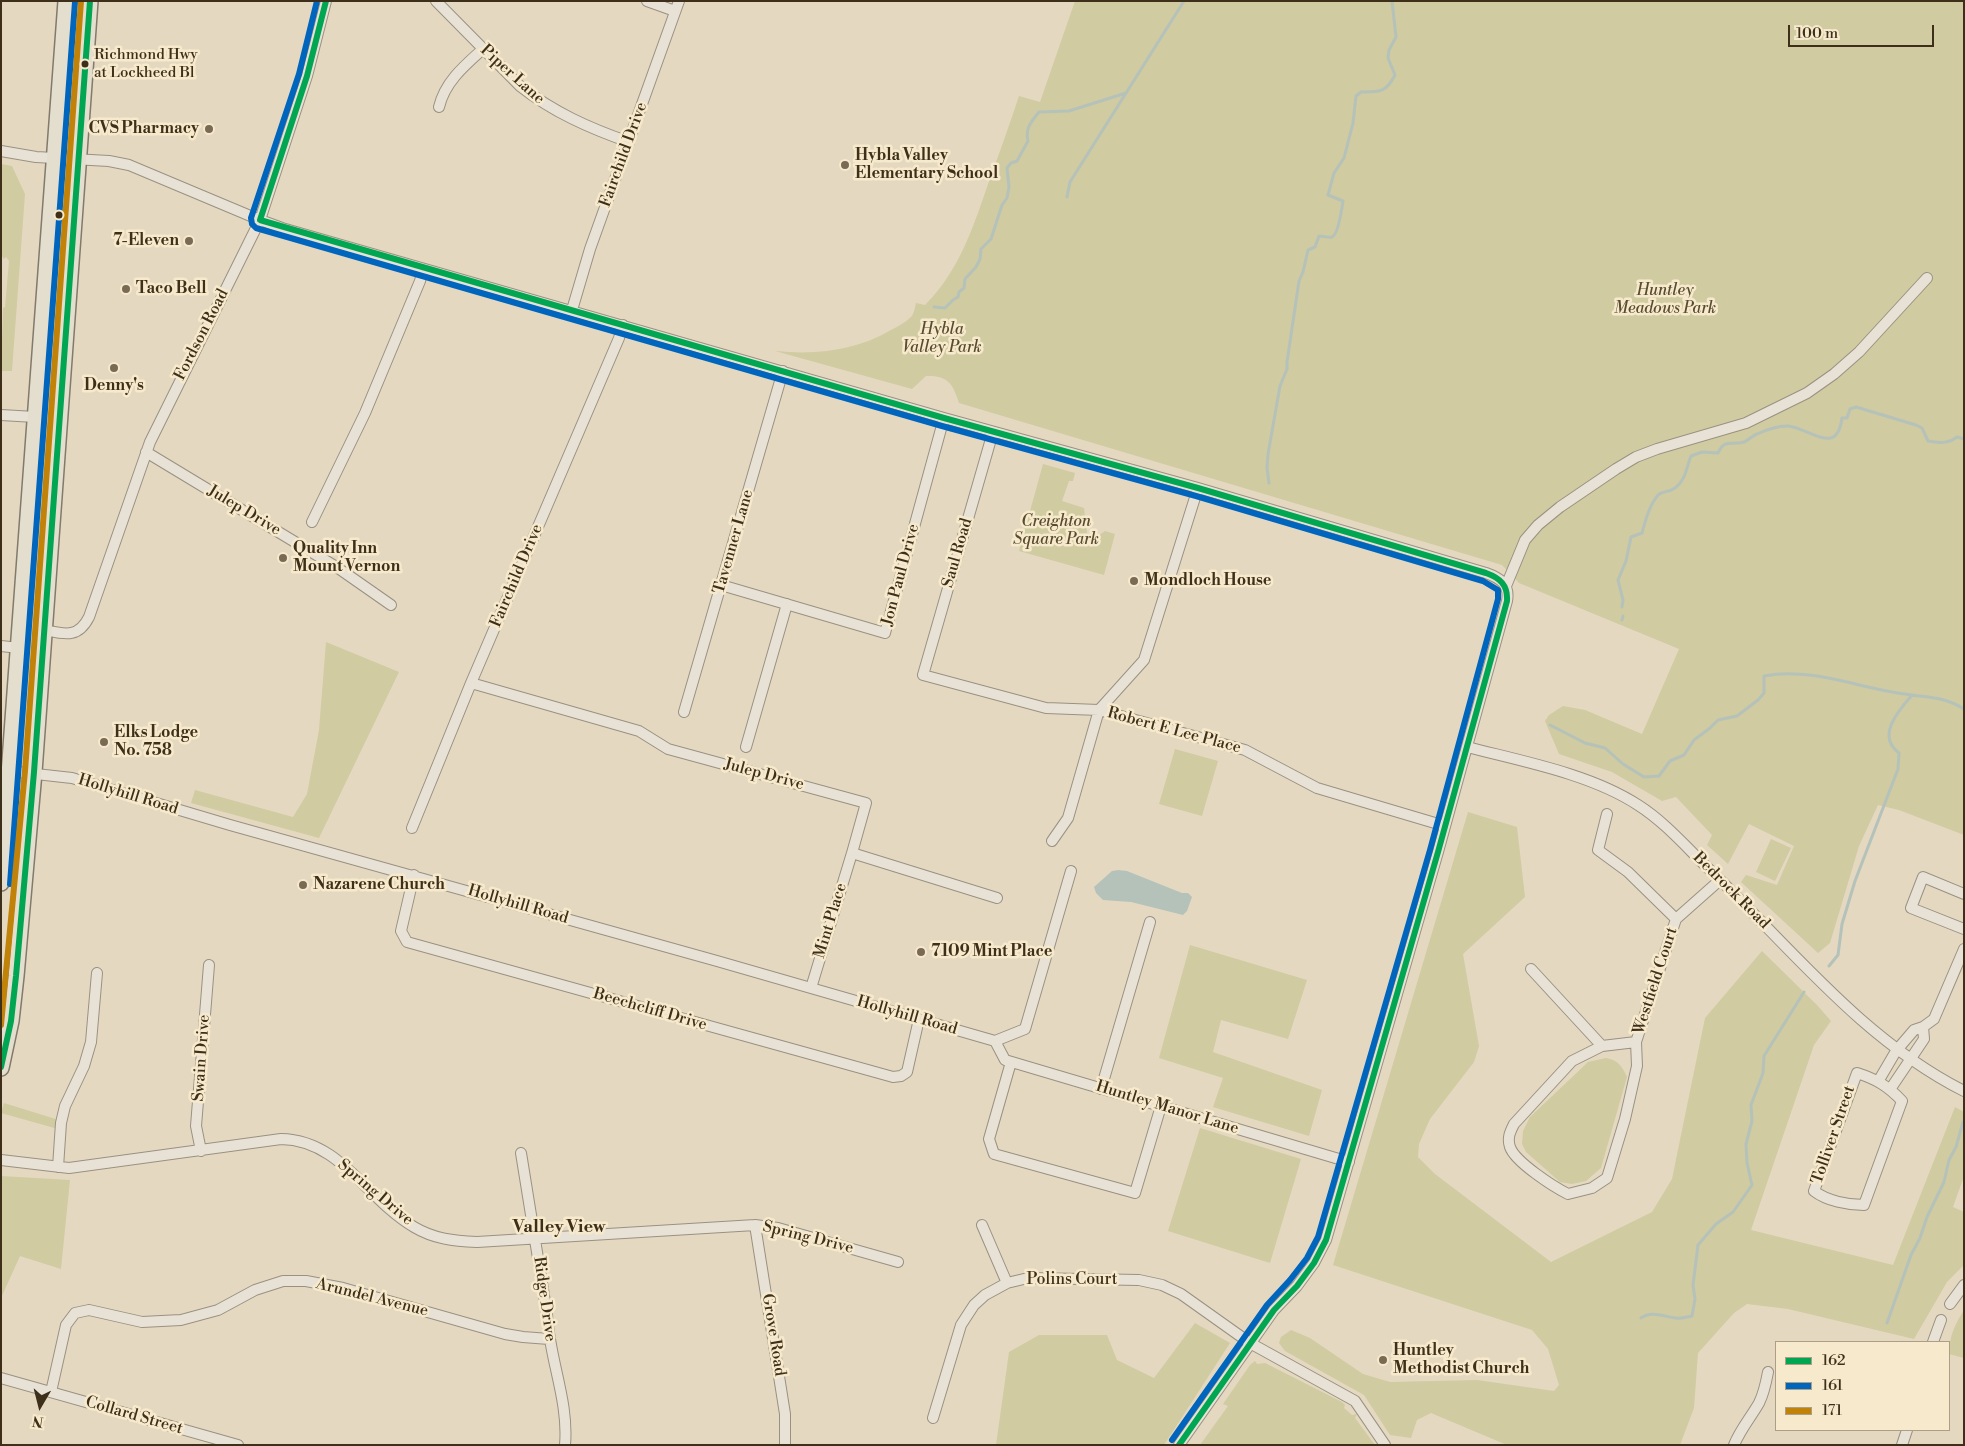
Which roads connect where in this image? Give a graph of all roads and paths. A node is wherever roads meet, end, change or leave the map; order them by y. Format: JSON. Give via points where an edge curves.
{"nodes":[{"id":1,"x":66,"y":1,"type":"edge"},
{"id":2,"x":90,"y":1,"type":"edge"},
{"id":3,"x":326,"y":1,"type":"edge"},
{"id":4,"x":436,"y":1,"type":"edge"},
{"id":5,"x":648,"y":1,"type":"edge"},
{"id":6,"x":677,"y":6,"type":"edge"},
{"id":7,"x":483,"y":50,"type":"junction"},
{"id":8,"x":439,"y":107,"type":"dead end"},
{"id":9,"x":629,"y":142,"type":"junction"},
{"id":10,"x":1,"y":151,"type":"edge"},
{"id":11,"x":54,"y":158,"type":"junction"},
{"id":12,"x":77,"y":158,"type":"junction"},
{"id":13,"x":260,"y":220,"type":"junction"},
{"id":14,"x":423,"y":269,"type":"junction"},
{"id":15,"x":1928,"y":278,"type":"dead end"},
{"id":16,"x":572,"y":310,"type":"junction"},
{"id":17,"x":623,"y":325,"type":"junction"},
{"id":18,"x":783,"y":371,"type":"junction"},
{"id":19,"x":1,"y":415,"type":"edge"},
{"id":20,"x":35,"y":417,"type":"junction"},
{"id":21,"x":944,"y":418,"type":"junction"},
{"id":22,"x":993,"y":432,"type":"junction"},
{"id":23,"x":146,"y":452,"type":"junction"},
{"id":24,"x":1198,"y":488,"type":"junction"},
{"id":25,"x":312,"y":522,"type":"dead end"},
{"id":26,"x":721,"y":585,"type":"junction"},
{"id":27,"x":1506,"y":586,"type":"junction"},
{"id":28,"x":787,"y":604,"type":"junction"},
{"id":29,"x":391,"y":605,"type":"dead end"},
{"id":30,"x":44,"y":630,"type":"junction"},
{"id":31,"x":1,"y":646,"type":"edge"},
{"id":32,"x":19,"y":648,"type":"junction"},
{"id":33,"x":923,"y":675,"type":"joint"},
{"id":34,"x":471,"y":683,"type":"junction"},
{"id":35,"x":1099,"y":710,"type":"junction"},
{"id":36,"x":684,"y":712,"type":"dead end"},
{"id":37,"x":746,"y":747,"type":"dead end"},
{"id":38,"x":1467,"y":747,"type":"junction"},
{"id":39,"x":9,"y":770,"type":"junction"},
{"id":40,"x":34,"y":772,"type":"junction"},
{"id":41,"x":1606,"y":814,"type":"dead end"},
{"id":42,"x":1445,"y":826,"type":"junction"},
{"id":43,"x":412,"y":828,"type":"dead end"},
{"id":44,"x":1052,"y":840,"type":"dead end"},
{"id":45,"x":852,"y":853,"type":"junction"},
{"id":46,"x":1071,"y":871,"type":"dead end"},
{"id":47,"x":414,"y":875,"type":"junction"},
{"id":48,"x":2,"y":876,"type":"edge"},
{"id":49,"x":1720,"y":880,"type":"junction"},
{"id":50,"x":1964,"y":894,"type":"edge"},
{"id":51,"x":997,"y":898,"type":"dead end"},
{"id":52,"x":1676,"y":919,"type":"junction"},
{"id":53,"x":1150,"y":922,"type":"dead end"},
{"id":54,"x":1964,"y":929,"type":"edge"},
{"id":55,"x":1964,"y":949,"type":"edge"},
{"id":56,"x":209,"y":965,"type":"dead end"},
{"id":57,"x":1531,"y":969,"type":"dead end"},
{"id":58,"x":97,"y":973,"type":"dead end"},
{"id":59,"x":811,"y":988,"type":"junction"},
{"id":60,"x":919,"y":1019,"type":"junction"},
{"id":61,"x":1922,"y":1027,"type":"junction"},
{"id":62,"x":995,"y":1041,"type":"junction"},
{"id":63,"x":1636,"y":1042,"type":"junction"},
{"id":64,"x":1602,"y":1046,"type":"junction"},
{"id":65,"x":1896,"y":1051,"type":"junction"},
{"id":66,"x":1910,"y":1060,"type":"junction"},
{"id":67,"x":1011,"y":1062,"type":"junction"},
{"id":68,"x":1,"y":1068,"type":"edge"},
{"id":69,"x":1878,"y":1080,"type":"junction"},
{"id":70,"x":1101,"y":1088,"type":"junction"},
{"id":71,"x":1891,"y":1088,"type":"junction"},
{"id":72,"x":1964,"y":1091,"type":"edge"},
{"id":73,"x":1161,"y":1106,"type":"junction"},
{"id":74,"x":201,"y":1151,"type":"junction"},
{"id":75,"x":521,"y":1153,"type":"dead end"},
{"id":76,"x":1,"y":1160,"type":"edge"},
{"id":77,"x":1348,"y":1162,"type":"junction"},
{"id":78,"x":58,"y":1167,"type":"junction"},
{"id":79,"x":755,"y":1225,"type":"junction"},
{"id":80,"x":982,"y":1225,"type":"dead end"},
{"id":81,"x":535,"y":1237,"type":"junction"},
{"id":82,"x":898,"y":1262,"type":"dead end"},
{"id":83,"x":1007,"y":1283,"type":"junction"},
{"id":84,"x":1964,"y":1284,"type":"edge"},
{"id":85,"x":1950,"y":1304,"type":"dead end"},
{"id":86,"x":1942,"y":1320,"type":"dead end"},
{"id":87,"x":549,"y":1339,"type":"junction"},
{"id":88,"x":1933,"y":1341,"type":"edge"},
{"id":89,"x":1250,"y":1343,"type":"junction"},
{"id":90,"x":1768,"y":1372,"type":"dead end"},
{"id":91,"x":1,"y":1378,"type":"edge"},
{"id":92,"x":51,"y":1392,"type":"junction"},
{"id":93,"x":933,"y":1418,"type":"dead end"},
{"id":94,"x":1907,"y":1431,"type":"edge"},
{"id":95,"x":238,"y":1445,"type":"edge"},
{"id":96,"x":565,"y":1445,"type":"edge"},
{"id":97,"x":785,"y":1445,"type":"edge"},
{"id":98,"x":1179,"y":1445,"type":"edge"},
{"id":99,"x":1385,"y":1445,"type":"edge"},
{"id":100,"x":1734,"y":1445,"type":"edge"},
{"id":101,"x":1902,"y":1445,"type":"edge"}],
"edges":[{"from":1,"to":11,"type":"highway"},
{"from":2,"to":12,"type":"highway"},
{"from":3,"to":13,"type":"street","name":"Fordson Road","via":[[308,76]]},
{"from":4,"to":7,"type":"street","name":"Piper Lane"},
{"from":5,"to":6,"type":"street"},
{"from":6,"to":9,"type":"street","name":"Fairchild Drive"},
{"from":7,"to":8,"type":"street","via":[[453,78]]},
{"from":7,"to":9,"type":"street","name":"Piper Lane","via":[[520,86],[546,105],[587,127]]},
{"from":9,"to":16,"type":"street","name":"Fairchild Drive","via":[[590,249]]},
{"from":10,"to":11,"type":"street"},
{"from":11,"to":12,"type":"street"},
{"from":11,"to":20,"type":"highway"},
{"from":12,"to":13,"type":"street","via":[[130,165]]},
{"from":12,"to":30,"type":"highway"},
{"from":13,"to":14,"type":"street"},
{"from":13,"to":23,"type":"street","name":"Fordson Road"},
{"from":14,"to":16,"type":"street"},
{"from":14,"to":25,"type":"street","via":[[365,413]]},
{"from":15,"to":27,"type":"street","via":[[1859,352],[1807,394],[1746,423],[1636,458],[1560,507],[1526,540]]},
{"from":16,"to":17,"type":"street"},
{"from":17,"to":18,"type":"street"},
{"from":17,"to":34,"type":"street","name":"Fairchild Drive"},
{"from":18,"to":21,"type":"street"},
{"from":18,"to":26,"type":"street","name":"Tavenner Lane"},
{"from":19,"to":20,"type":"street"},
{"from":20,"to":32,"type":"highway"},
{"from":21,"to":22,"type":"street"},
{"from":21,"to":28,"type":"street","name":"Jon Paul Drive","via":[[885,633]]},
{"from":22,"to":24,"type":"street"},
{"from":22,"to":33,"type":"street","name":"Saul Road"},
{"from":23,"to":29,"type":"street","name":"Julep Drive","via":[[338,568]]},
{"from":23,"to":30,"type":"street","name":"Fordson Road","via":[[84,627],[65,634]]},
{"from":24,"to":27,"type":"street","via":[[1486,573],[1500,578]]},
{"from":24,"to":35,"type":"street","via":[[1144,660]]},
{"from":26,"to":28,"type":"street","name":"Jon Paul Drive"},
{"from":26,"to":36,"type":"street","name":"Tavenner Lane"},
{"from":27,"to":38,"type":"street","via":[[1507,601]]},
{"from":28,"to":37,"type":"street"},
{"from":30,"to":40,"type":"highway"},
{"from":31,"to":32,"type":"street"},
{"from":32,"to":39,"type":"highway"},
{"from":33,"to":35,"type":"street","name":"Robert E Lee Place","via":[[1046,708]]},
{"from":34,"to":43,"type":"street","name":"Fairchild Drive"},
{"from":34,"to":45,"type":"street","name":"Julep Drive","via":[[639,731],[668,749],[866,803]]},
{"from":35,"to":42,"type":"street","name":"Robert E Lee Place","via":[[1245,750],[1317,788]]},
{"from":35,"to":44,"type":"street","via":[[1068,818]]},
{"from":38,"to":42,"type":"street"},
{"from":38,"to":49,"type":"street","name":"Bedrock Road","via":[[1586,779],[1612,790],[1653,816]]},
{"from":39,"to":40,"type":"street","name":"Hollyhill Road"},
{"from":39,"to":48,"type":"highway"},
{"from":40,"to":47,"type":"street","name":"Hollyhill Road","via":[[72,778]]},
{"from":40,"to":68,"type":"highway","via":[[16,976]]},
{"from":41,"to":52,"type":"street","via":[[1598,850],[1628,872]]},
{"from":42,"to":77,"type":"street"},
{"from":45,"to":51,"type":"street"},
{"from":45,"to":59,"type":"street","name":"Mint Place"},
{"from":46,"to":62,"type":"street","via":[[1025,1029]]},
{"from":47,"to":59,"type":"street","name":"Hollyhill Road"},
{"from":47,"to":60,"type":"street","name":"Beechcliff Drive","via":[[400,931],[407,942],[893,1077],[906,1072]]},
{"from":49,"to":52,"type":"street","name":"Westfield Court"},
{"from":49,"to":65,"type":"street","name":"Bedrock Road","via":[[1837,998]]},
{"from":50,"to":54,"type":"street","via":[[1923,877],[1911,908]]},
{"from":52,"to":63,"type":"street","name":"Westfield Court"},
{"from":53,"to":70,"type":"street"},
{"from":55,"to":61,"type":"street","name":"Tolliver Street","via":[[1934,1019]]},
{"from":56,"to":74,"type":"street","name":"Swain Drive","via":[[196,1126]]},
{"from":57,"to":64,"type":"street"},
{"from":58,"to":78,"type":"street","via":[[91,1042],[84,1066],[65,1106]]},
{"from":59,"to":60,"type":"street","name":"Hollyhill Road"},
{"from":60,"to":62,"type":"street","name":"Hollyhill Road"},
{"from":61,"to":65,"type":"street","name":"Tolliver Street","via":[[1914,1030]]},
{"from":61,"to":66,"type":"street","via":[[1924,1039]]},
{"from":62,"to":67,"type":"street","via":[[1005,1060]]},
{"from":63,"to":64,"type":"street","name":"Westfield Court"},
{"from":63,"to":64,"type":"street","name":"Westfield Court","via":[[1637,1066],[1607,1178],[1592,1188],[1568,1194],[1551,1185],[1515,1156],[1508,1136],[1514,1124],[1572,1061]]},
{"from":65,"to":66,"type":"street","name":"Bedrock Road"},
{"from":65,"to":69,"type":"street","name":"Tolliver Street"},
{"from":66,"to":71,"type":"street"},
{"from":66,"to":72,"type":"street","name":"Bedrock Road"},
{"from":67,"to":70,"type":"street","name":"Huntley Manor Lane"},
{"from":67,"to":73,"type":"street","via":[[989,1139],[994,1154],[1135,1193]]},
{"from":69,"to":71,"type":"street","name":"Tolliver Street"},
{"from":69,"to":71,"type":"street","name":"Tolliver Street","via":[[1857,1073],[1815,1186],[1814,1191],[1823,1197],[1864,1205],[1902,1101]]},
{"from":70,"to":73,"type":"street","name":"Huntley Manor Lane"},
{"from":73,"to":77,"type":"street","name":"Huntley Manor Lane"},
{"from":74,"to":78,"type":"street","name":"Spring Drive"},
{"from":74,"to":81,"type":"street","name":"Spring Drive","via":[[281,1139],[305,1142],[329,1154],[403,1220],[428,1234],[477,1242]]},
{"from":75,"to":81,"type":"street","name":"Ridge Drive"},
{"from":76,"to":78,"type":"street","name":"Spring Drive"},
{"from":77,"to":89,"type":"street","via":[[1321,1252]]},
{"from":79,"to":81,"type":"street","name":"Spring Drive"},
{"from":79,"to":82,"type":"street","name":"Spring Drive","via":[[778,1228]]},
{"from":79,"to":97,"type":"street","name":"Grove Road","via":[[785,1414]]},
{"from":80,"to":83,"type":"street"},
{"from":81,"to":87,"type":"street","name":"Ridge Drive"},
{"from":83,"to":89,"type":"street","name":"Polins Court","via":[[1028,1278],[1139,1280],[1162,1285],[1181,1294]]},
{"from":83,"to":93,"type":"street","name":"Polins Court","via":[[985,1294],[961,1325]]},
{"from":84,"to":85,"type":"street"},
{"from":86,"to":88,"type":"street"},
{"from":87,"to":92,"type":"street","name":"Arundel Avenue","via":[[505,1334],[343,1288],[306,1281],[283,1281],[255,1290],[218,1310],[181,1320],[142,1322],[89,1310],[75,1313],[66,1325]]},
{"from":87,"to":96,"type":"street","name":"Ridge Drive","via":[[562,1406]]},
{"from":89,"to":98,"type":"street"},
{"from":89,"to":99,"type":"street","name":"Polins Court","via":[[1355,1401]]},
{"from":90,"to":100,"type":"street","via":[[1759,1403]]},
{"from":91,"to":92,"type":"street","name":"Collard Street"},
{"from":92,"to":95,"type":"street","name":"Collard Street"},
{"from":94,"to":101,"type":"street"}]}
